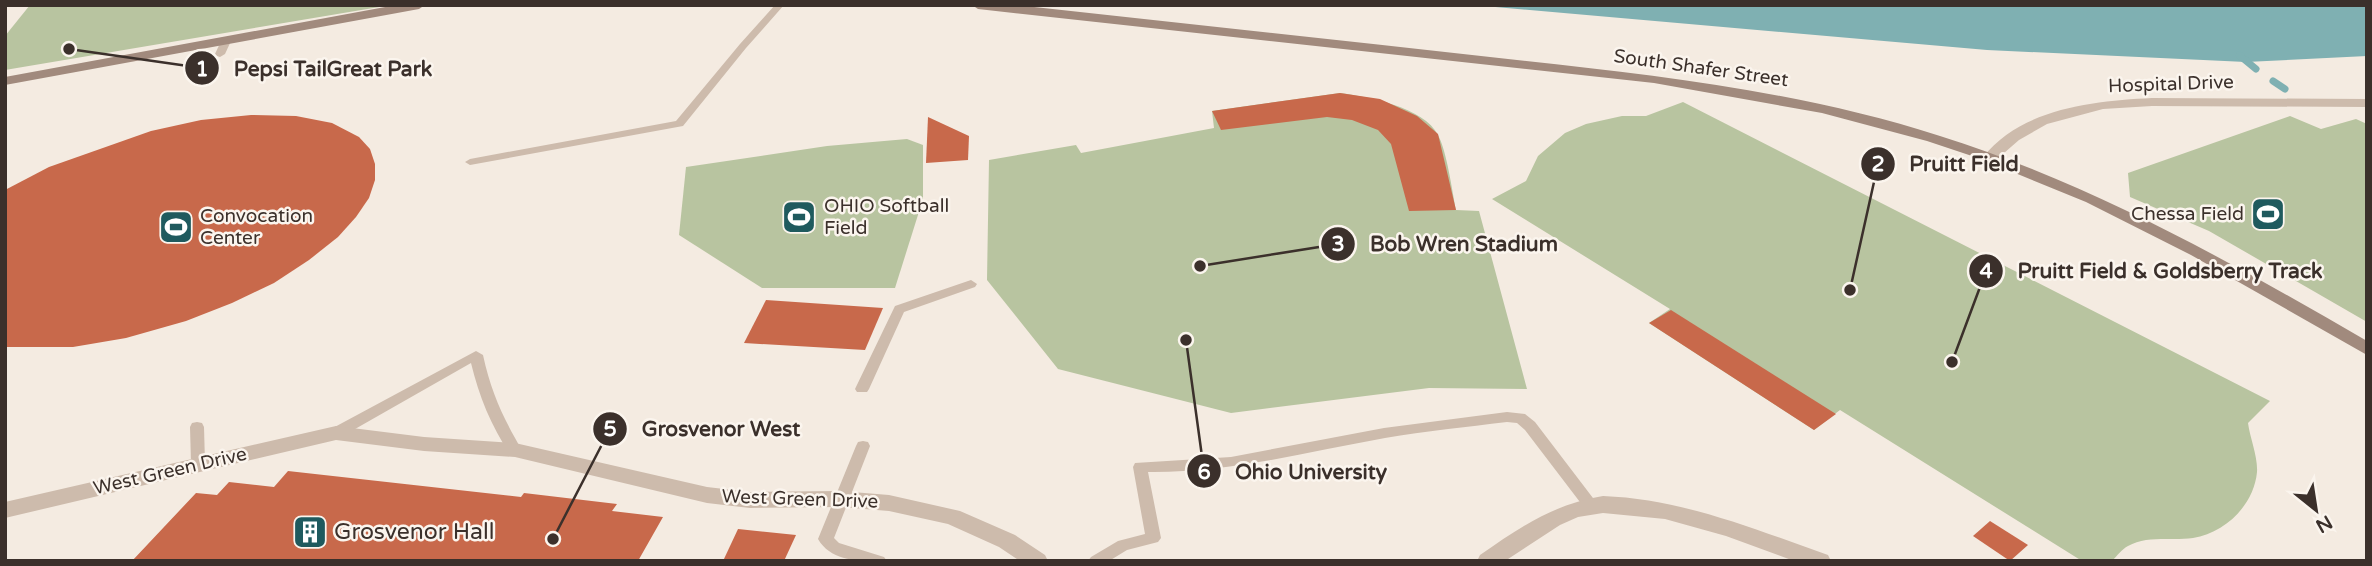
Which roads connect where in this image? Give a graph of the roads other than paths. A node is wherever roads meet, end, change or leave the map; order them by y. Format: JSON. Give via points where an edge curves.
{"nodes":[{"id":1,"x":419,"y":5,"type":"edge"},
{"id":2,"x":780,"y":5,"type":"edge"},
{"id":3,"x":978,"y":5,"type":"edge"},
{"id":4,"x":226,"y":41,"type":"junction"},
{"id":5,"x":220,"y":54,"type":"dead end"},
{"id":6,"x":5,"y":81,"type":"edge"},
{"id":7,"x":2367,"y":103,"type":"edge"},
{"id":8,"x":1992,"y":158,"type":"junction"},
{"id":9,"x":470,"y":162,"type":"dead end"},
{"id":10,"x":971,"y":284,"type":"dead end"},
{"id":11,"x":2367,"y":349,"type":"edge"},
{"id":12,"x":862,"y":389,"type":"dead end"},
{"id":13,"x":197,"y":427,"type":"dead end"},
{"id":14,"x":336,"y":433,"type":"junction"},
{"id":15,"x":863,"y":446,"type":"dead end"},
{"id":16,"x":514,"y":450,"type":"junction"},
{"id":17,"x":198,"y":463,"type":"junction"},
{"id":18,"x":840,"y":499,"type":"junction"},
{"id":19,"x":1591,"y":506,"type":"junction"},
{"id":20,"x":5,"y":510,"type":"edge"},
{"id":21,"x":879,"y":561,"type":"edge"},
{"id":22,"x":1037,"y":561,"type":"edge"},
{"id":23,"x":1096,"y":561,"type":"edge"},
{"id":24,"x":1488,"y":561,"type":"edge"},
{"id":25,"x":1820,"y":561,"type":"edge"}],
"edges":[{"from":1,"to":4,"type":"street"},
{"from":2,"to":9,"type":"lane","via":[[680,124]]},
{"from":3,"to":8,"type":"street","name":"South Shafer Street","via":[[1724,88],[1851,114]]},
{"from":4,"to":5,"type":"lane"},
{"from":4,"to":6,"type":"street"},
{"from":7,"to":8,"type":"street","name":"Hospital Drive","via":[[2103,105],[2042,121],[2014,137]]},
{"from":8,"to":11,"type":"street","name":"South Shafer Street","via":[[2155,229]]},
{"from":10,"to":12,"type":"lane","via":[[899,309]]},
{"from":13,"to":17,"type":"lane"},
{"from":14,"to":16,"type":"street","name":"West Green Drive"},
{"from":14,"to":16,"type":"lane","name":"West Green Drive","via":[[476,355],[498,427]]},
{"from":14,"to":17,"type":"street","name":"West Green Drive"},
{"from":15,"to":18,"type":"lane"},
{"from":16,"to":18,"type":"street","name":"West Green Drive","via":[[707,495],[750,500]]},
{"from":17,"to":20,"type":"street","name":"West Green Drive"},
{"from":18,"to":21,"type":"lane","via":[[826,534],[828,545]]},
{"from":18,"to":22,"type":"street","name":"West Green Drive","via":[[889,502],[952,517],[1007,541]]},
{"from":19,"to":23,"type":"lane","via":[[1530,426],[1520,418],[1507,417],[1173,468],[1140,467],[1153,538],[1123,545]]},
{"from":19,"to":24,"type":"street","via":[[1533,530]]},
{"from":19,"to":25,"type":"street","via":[[1635,506],[1677,514]]}]}
